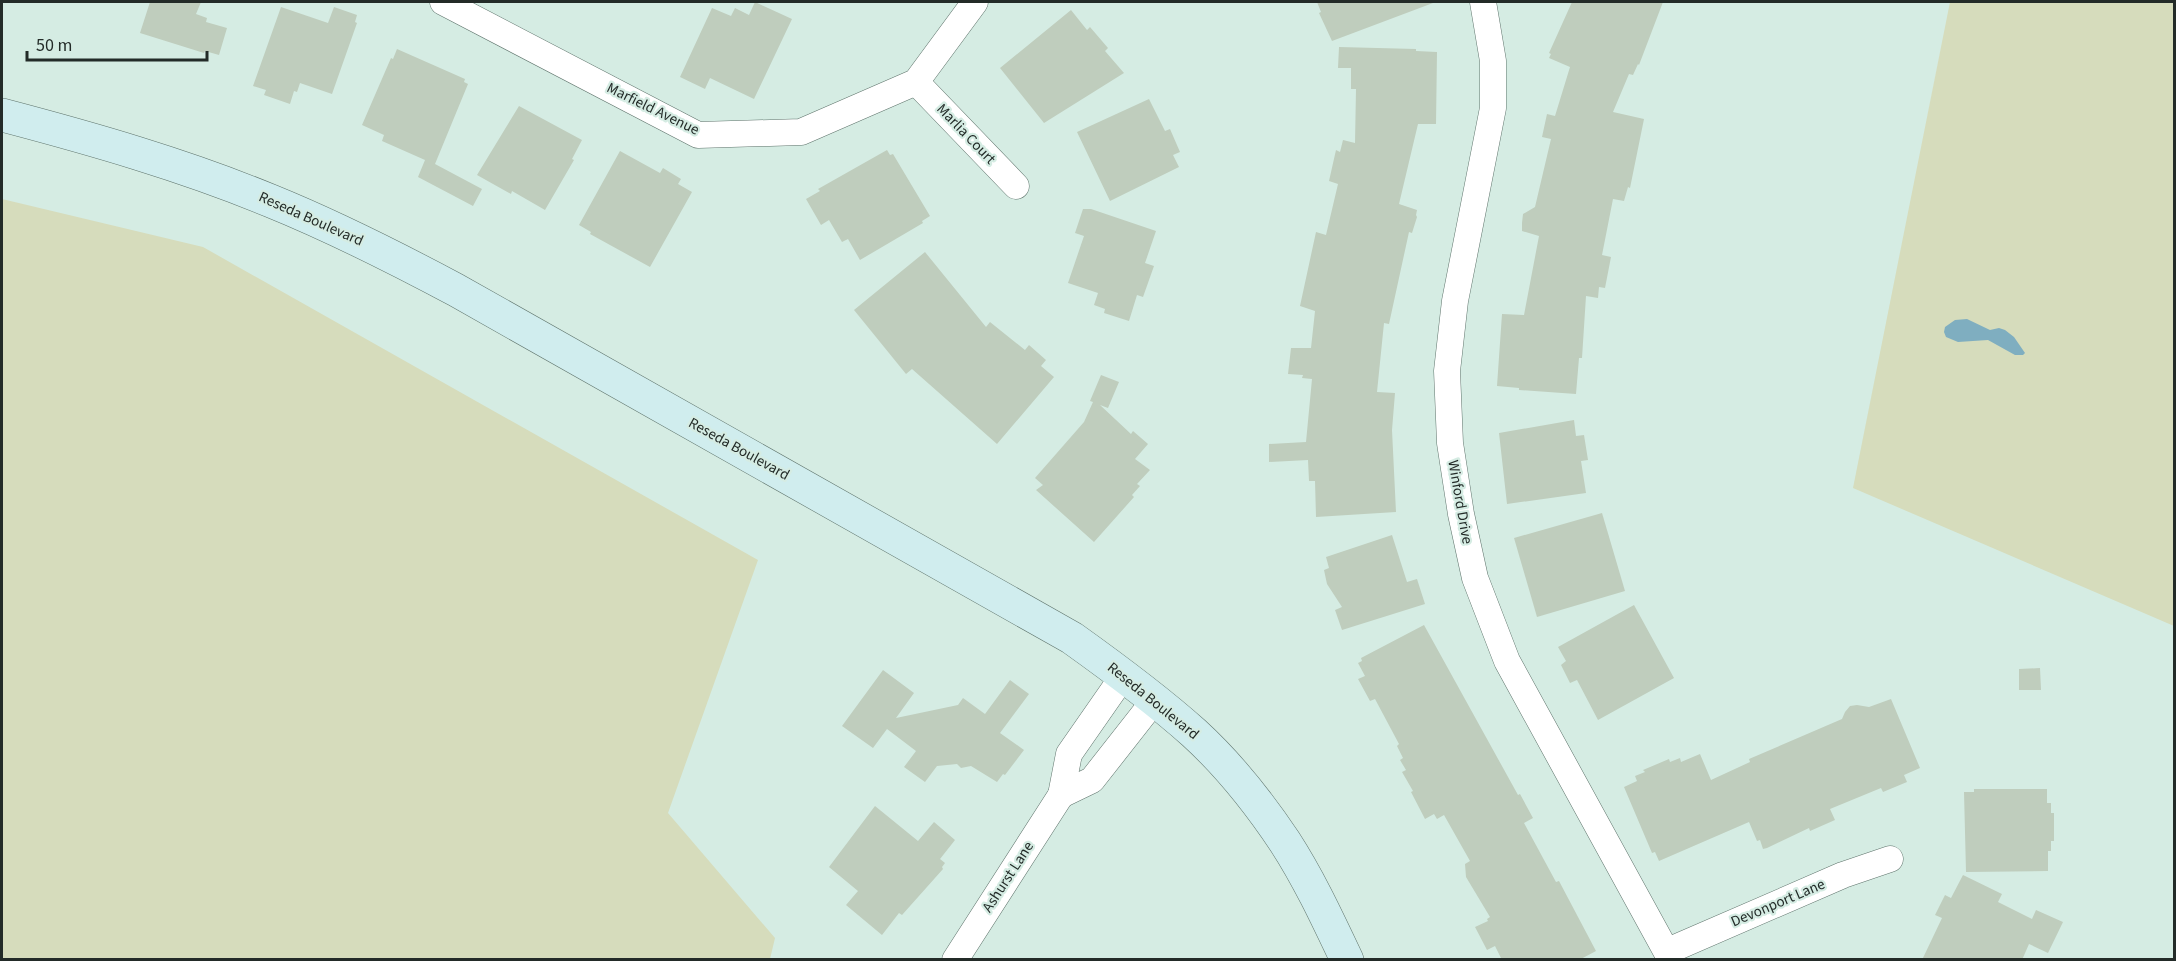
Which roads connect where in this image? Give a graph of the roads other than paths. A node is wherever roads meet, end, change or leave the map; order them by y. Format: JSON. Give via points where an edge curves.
{"nodes":[{"id":1,"x":443,"y":2,"type":"edge"},
{"id":2,"x":975,"y":2,"type":"edge"},
{"id":3,"x":1483,"y":2,"type":"edge"},
{"id":4,"x":916,"y":82,"type":"junction"},
{"id":5,"x":2,"y":116,"type":"edge"},
{"id":6,"x":1016,"y":186,"type":"dead end"},
{"id":7,"x":1124,"y":675,"type":"junction"},
{"id":8,"x":1154,"y":701,"type":"junction"},
{"id":9,"x":1061,"y":795,"type":"junction"},
{"id":10,"x":1890,"y":859,"type":"dead end"},
{"id":11,"x":1669,"y":955,"type":"edge"},
{"id":12,"x":955,"y":960,"type":"edge"},
{"id":13,"x":1347,"y":960,"type":"edge"}],
"edges":[{"from":1,"to":4,"type":"street","name":"Marfield Avenue","via":[[698,135],[801,132]]},
{"from":2,"to":4,"type":"street"},
{"from":3,"to":11,"type":"street","name":"Winford Drive","via":[[1493,60],[1493,108],[1455,301],[1447,371],[1450,443],[1461,514],[1475,578],[1507,661]]},
{"from":4,"to":6,"type":"street","name":"Marlia Court"},
{"from":5,"to":7,"type":"main road","name":"Reseda Boulevard","via":[[171,163],[364,242],[456,290],[1072,638]]},
{"from":7,"to":8,"type":"main road","name":"Reseda Boulevard"},
{"from":7,"to":9,"type":"street","name":"Ashurst Lane","via":[[1069,754]]},
{"from":8,"to":9,"type":"street","via":[[1092,780]]},
{"from":8,"to":13,"type":"main road","name":"Reseda Boulevard","via":[[1194,733],[1258,804],[1317,897]]},
{"from":9,"to":12,"type":"street","name":"Ashurst Lane"},
{"from":10,"to":11,"type":"street","name":"Devonport Lane","via":[[1843,875]]}]}
